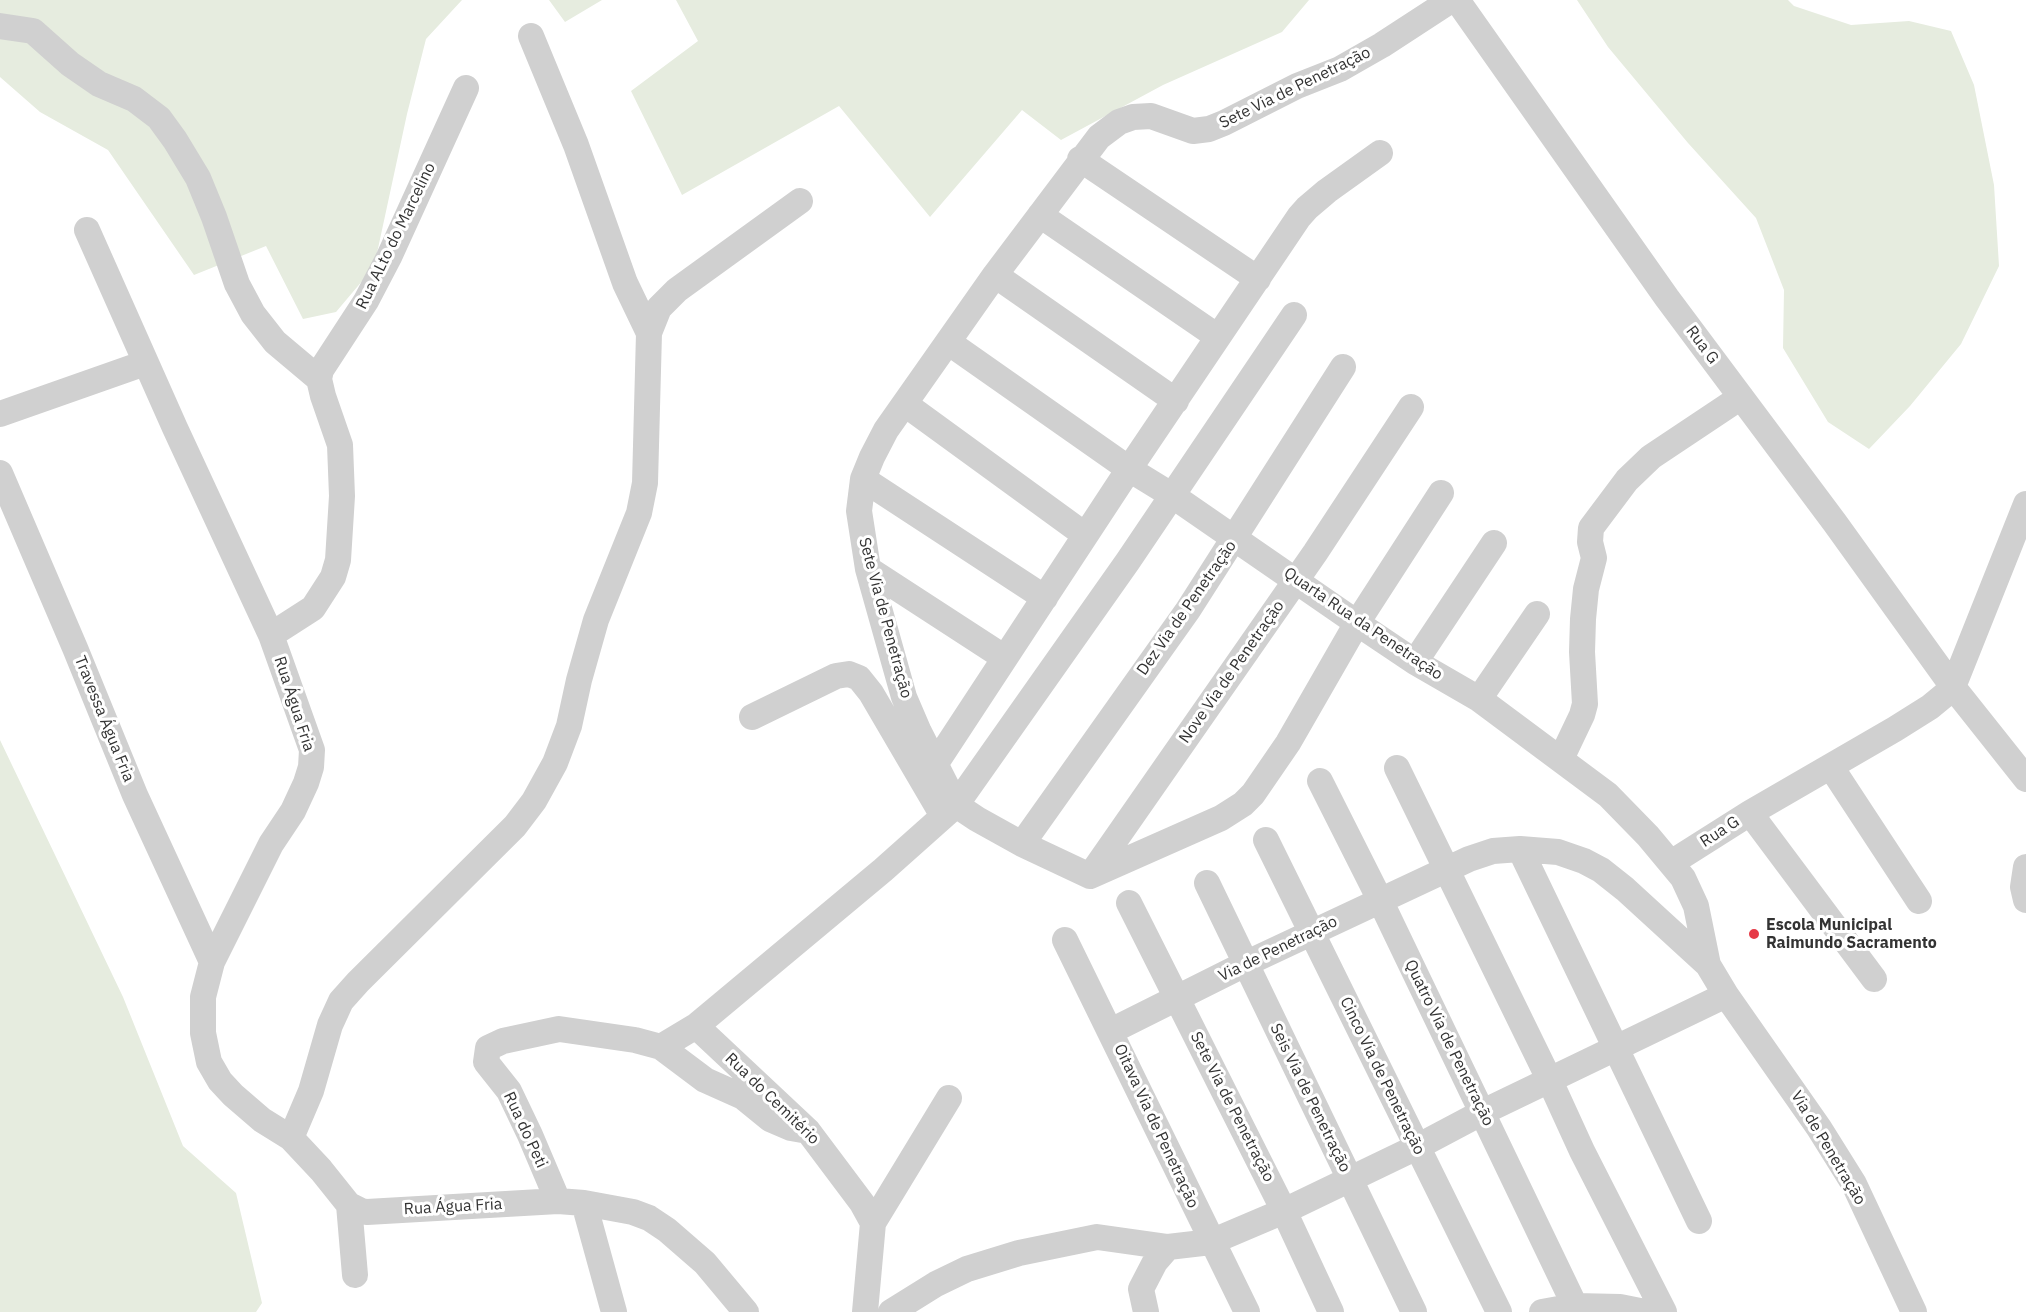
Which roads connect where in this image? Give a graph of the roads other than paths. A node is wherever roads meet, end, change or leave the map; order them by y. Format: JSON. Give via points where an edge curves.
{"nodes":[{"id":1,"x":1451,"y":0,"type":"edge"},
{"id":2,"x":1457,"y":0,"type":"edge"},
{"id":3,"x":0,"y":26,"type":"edge"},
{"id":4,"x":531,"y":36,"type":"dead end"},
{"id":5,"x":466,"y":88,"type":"dead end"},
{"id":6,"x":1380,"y":153,"type":"dead end"},
{"id":7,"x":1080,"y":159,"type":"junction"},
{"id":8,"x":800,"y":201,"type":"dead end"},
{"id":9,"x":1040,"y":215,"type":"junction"},
{"id":10,"x":87,"y":230,"type":"dead end"},
{"id":11,"x":995,"y":275,"type":"junction"},
{"id":12,"x":1258,"y":279,"type":"junction"},
{"id":13,"x":1294,"y":315,"type":"dead end"},
{"id":14,"x":650,"y":333,"type":"junction"},
{"id":15,"x":1218,"y":337,"type":"junction"},
{"id":16,"x":948,"y":342,"type":"junction"},
{"id":17,"x":145,"y":363,"type":"junction"},
{"id":18,"x":1343,"y":367,"type":"dead end"},
{"id":19,"x":320,"y":378,"type":"junction"},
{"id":20,"x":1741,"y":397,"type":"junction"},
{"id":21,"x":1176,"y":401,"type":"junction"},
{"id":22,"x":905,"y":404,"type":"junction"},
{"id":23,"x":1411,"y":407,"type":"dead end"},
{"id":24,"x":0,"y":414,"type":"edge"},
{"id":25,"x":1129,"y":469,"type":"junction"},
{"id":26,"x":0,"y":473,"type":"edge"},
{"id":27,"x":863,"y":479,"type":"junction"},
{"id":28,"x":1441,"y":493,"type":"dead end"},
{"id":29,"x":1173,"y":496,"type":"junction"},
{"id":30,"x":2026,"y":504,"type":"edge"},
{"id":31,"x":1085,"y":536,"type":"junction"},
{"id":32,"x":1234,"y":539,"type":"junction"},
{"id":33,"x":1494,"y":543,"type":"dead end"},
{"id":34,"x":868,"y":569,"type":"junction"},
{"id":35,"x":1296,"y":580,"type":"junction"},
{"id":36,"x":1045,"y":598,"type":"junction"},
{"id":37,"x":1537,"y":614,"type":"dead end"},
{"id":38,"x":1357,"y":623,"type":"junction"},
{"id":39,"x":271,"y":634,"type":"junction"},
{"id":40,"x":1005,"y":658,"type":"junction"},
{"id":41,"x":1415,"y":662,"type":"junction"},
{"id":42,"x":1953,"y":687,"type":"junction"},
{"id":43,"x":1479,"y":699,"type":"junction"},
{"id":44,"x":752,"y":717,"type":"dead end"},
{"id":45,"x":1561,"y":759,"type":"junction"},
{"id":46,"x":936,"y":763,"type":"junction"},
{"id":47,"x":1831,"y":767,"type":"junction"},
{"id":48,"x":1397,"y":768,"type":"dead end"},
{"id":49,"x":2026,"y":779,"type":"edge"},
{"id":50,"x":1320,"y":781,"type":"dead end"},
{"id":51,"x":950,"y":810,"type":"junction"},
{"id":52,"x":1750,"y":813,"type":"junction"},
{"id":53,"x":1266,"y":840,"type":"dead end"},
{"id":54,"x":1023,"y":844,"type":"junction"},
{"id":55,"x":1520,"y":849,"type":"junction"},
{"id":56,"x":1671,"y":863,"type":"junction"},
{"id":57,"x":2026,"y":867,"type":"edge"},
{"id":58,"x":1446,"y":868,"type":"junction"},
{"id":59,"x":1090,"y":876,"type":"junction"},
{"id":60,"x":1207,"y":883,"type":"dead end"},
{"id":61,"x":1380,"y":900,"type":"junction"},
{"id":62,"x":2026,"y":900,"type":"edge"},
{"id":63,"x":1919,"y":901,"type":"dead end"},
{"id":64,"x":1129,"y":903,"type":"dead end"},
{"id":65,"x":1311,"y":933,"type":"junction"},
{"id":66,"x":1065,"y":940,"type":"dead end"},
{"id":67,"x":213,"y":962,"type":"junction"},
{"id":68,"x":1245,"y":964,"type":"junction"},
{"id":69,"x":1708,"y":965,"type":"junction"},
{"id":70,"x":1874,"y":979,"type":"dead end"},
{"id":71,"x":1726,"y":995,"type":"junction"},
{"id":72,"x":1177,"y":998,"type":"junction"},
{"id":73,"x":696,"y":1026,"type":"junction"},
{"id":74,"x":1111,"y":1031,"type":"junction"},
{"id":75,"x":661,"y":1047,"type":"junction"},
{"id":76,"x":1616,"y":1048,"type":"junction"},
{"id":77,"x":1550,"y":1081,"type":"junction"},
{"id":78,"x":949,"y":1098,"type":"dead end"},
{"id":79,"x":1483,"y":1112,"type":"junction"},
{"id":80,"x":808,"y":1131,"type":"junction"},
{"id":81,"x":291,"y":1138,"type":"junction"},
{"id":82,"x":1418,"y":1147,"type":"junction"},
{"id":83,"x":1350,"y":1179,"type":"junction"},
{"id":84,"x":558,"y":1202,"type":"junction"},
{"id":85,"x":584,"y":1203,"type":"junction"},
{"id":86,"x":349,"y":1205,"type":"junction"},
{"id":87,"x":1284,"y":1211,"type":"junction"},
{"id":88,"x":1699,"y":1221,"type":"dead end"},
{"id":89,"x":873,"y":1223,"type":"junction"},
{"id":90,"x":1211,"y":1242,"type":"junction"},
{"id":91,"x":1168,"y":1247,"type":"junction"},
{"id":92,"x":355,"y":1275,"type":"dead end"},
{"id":93,"x":1575,"y":1306,"type":"junction"},
{"id":94,"x":614,"y":1312,"type":"edge"},
{"id":95,"x":746,"y":1312,"type":"edge"},
{"id":96,"x":865,"y":1312,"type":"edge"},
{"id":97,"x":891,"y":1312,"type":"edge"},
{"id":98,"x":1146,"y":1312,"type":"edge"},
{"id":99,"x":1247,"y":1312,"type":"edge"},
{"id":100,"x":1331,"y":1312,"type":"edge"},
{"id":101,"x":1414,"y":1312,"type":"edge"},
{"id":102,"x":1499,"y":1312,"type":"edge"},
{"id":103,"x":1542,"y":1312,"type":"edge"},
{"id":104,"x":1645,"y":1312,"type":"edge"},
{"id":105,"x":1664,"y":1312,"type":"edge"},
{"id":106,"x":1914,"y":1312,"type":"edge"}],
"edges":[{"from":1,"to":7,"type":"street","name":"Sete Via de Penetração","via":[[1340,69],[1224,123],[1193,131],[1151,116],[1133,117],[1099,137]]},
{"from":2,"to":20,"type":"street","name":"Rua G"},
{"from":3,"to":19,"type":"street","via":[[33,31],[70,64],[99,84],[134,99],[159,118],[198,178],[237,284],[253,314],[275,342]]},
{"from":4,"to":14,"type":"street","via":[[576,145],[625,282]]},
{"from":5,"to":19,"type":"street","name":"Rua ALto do Marcelino","via":[[389,258],[324,364]]},
{"from":6,"to":12,"type":"street","via":[[1306,208]]},
{"from":7,"to":9,"type":"street","name":"Sete Via de Penetração"},
{"from":7,"to":12,"type":"street"},
{"from":8,"to":14,"type":"street","via":[[666,299],[654,317]]},
{"from":9,"to":11,"type":"street","name":"Sete Via de Penetração"},
{"from":9,"to":15,"type":"street"},
{"from":10,"to":17,"type":"street","name":"Rua Água Fria"},
{"from":11,"to":16,"type":"street","name":"Sete Via de Penetração"},
{"from":11,"to":21,"type":"street"},
{"from":12,"to":15,"type":"street"},
{"from":13,"to":29,"type":"street"},
{"from":14,"to":81,"type":"street","via":[[645,483],[639,513],[596,620],[569,726],[555,763],[515,825],[341,1001]]},
{"from":15,"to":21,"type":"street"},
{"from":16,"to":22,"type":"street","name":"Sete Via de Penetração"},
{"from":16,"to":25,"type":"street","name":"Quarta Rua da Penetração"},
{"from":17,"to":24,"type":"street"},
{"from":17,"to":39,"type":"street","name":"Rua Água Fria"},
{"from":18,"to":32,"type":"street","name":"Dez Via de Penetração"},
{"from":19,"to":39,"type":"street","via":[[340,445],[339,560],[313,608]]},
{"from":20,"to":42,"type":"street","name":"Rua G"},
{"from":20,"to":45,"type":"street","via":[[1651,457],[1627,480],[1591,528],[1594,558],[1583,619],[1585,704]]},
{"from":21,"to":25,"type":"street"},
{"from":22,"to":27,"type":"street","name":"Sete Via de Penetração","via":[[886,430]]},
{"from":22,"to":31,"type":"street"},
{"from":23,"to":35,"type":"street","name":"Nove Via de Penetração"},
{"from":25,"to":29,"type":"street","name":"Quarta Rua da Penetração"},
{"from":25,"to":31,"type":"street"},
{"from":26,"to":67,"type":"street","name":"Travessa Água Fria","via":[[135,795]]},
{"from":27,"to":34,"type":"street","name":"Sete Via de Penetração","via":[[859,511]]},
{"from":27,"to":36,"type":"street"},
{"from":28,"to":38,"type":"street"},
{"from":29,"to":32,"type":"street","name":"Quarta Rua da Penetração"},
{"from":29,"to":51,"type":"street"},
{"from":30,"to":42,"type":"street","name":"Rua G"},
{"from":31,"to":36,"type":"street"},
{"from":32,"to":35,"type":"street","name":"Quarta Rua da Penetração"},
{"from":32,"to":54,"type":"street","name":"Dez Via de Penetração"},
{"from":33,"to":41,"type":"street"},
{"from":34,"to":40,"type":"street"},
{"from":34,"to":46,"type":"street","name":"Sete Via de Penetração","via":[[904,697]]},
{"from":35,"to":38,"type":"street","name":"Quarta Rua da Penetração"},
{"from":35,"to":59,"type":"street","name":"Nove Via de Penetração"},
{"from":36,"to":40,"type":"street"},
{"from":37,"to":43,"type":"street"},
{"from":38,"to":41,"type":"street","name":"Quarta Rua da Penetração"},
{"from":38,"to":59,"type":"street","via":[[1288,743],[1243,804],[1181,837]]},
{"from":39,"to":67,"type":"street","name":"Rua Água Fria","via":[[312,750],[311,768],[293,811],[272,844]]},
{"from":40,"to":46,"type":"street"},
{"from":41,"to":43,"type":"street","name":"Quarta Rua da Penetração"},
{"from":42,"to":47,"type":"street","name":"Rua G","via":[[1930,707]]},
{"from":42,"to":49,"type":"street","name":"Rua G"},
{"from":43,"to":45,"type":"street","name":"Quarta Rua da Penetração"},
{"from":44,"to":51,"type":"street","via":[[836,676],[849,674],[859,678]]},
{"from":45,"to":56,"type":"street","name":"Quarta Rua da Penetração","via":[[1608,795]]},
{"from":46,"to":51,"type":"street","name":"Sete Via de Penetração"},
{"from":47,"to":52,"type":"street","name":"Rua G"},
{"from":47,"to":63,"type":"street"},
{"from":48,"to":58,"type":"street"},
{"from":50,"to":61,"type":"street","name":"Quatro Via de Penetração"},
{"from":51,"to":54,"type":"street","via":[[977,819]]},
{"from":51,"to":73,"type":"street","via":[[875,878]]},
{"from":52,"to":56,"type":"street","name":"Rua G"},
{"from":52,"to":70,"type":"street"},
{"from":53,"to":65,"type":"street","name":"Cinco Via de Penetração"},
{"from":54,"to":59,"type":"street"},
{"from":55,"to":58,"type":"street","name":"Via de Penetração","via":[[1493,851]]},
{"from":55,"to":69,"type":"street","name":"Via de Penetração","via":[[1558,852],[1601,870]]},
{"from":55,"to":76,"type":"street"},
{"from":56,"to":69,"type":"street","name":"Quarta Rua da Penetração","via":[[1696,906]]},
{"from":57,"to":62,"type":"street"},
{"from":58,"to":61,"type":"street","name":"Via de Penetração"},
{"from":58,"to":77,"type":"street"},
{"from":60,"to":68,"type":"street","name":"Seis Via de Penetração"},
{"from":61,"to":65,"type":"street","name":"Via de Penetração"},
{"from":61,"to":79,"type":"street","name":"Quatro Via de Penetração"},
{"from":64,"to":72,"type":"street","name":"Sete Via de Penetração"},
{"from":65,"to":68,"type":"street","name":"Via de Penetração"},
{"from":65,"to":82,"type":"street","name":"Cinco Via de Penetração"},
{"from":66,"to":74,"type":"street","name":"Oitava Via de Penetração"},
{"from":67,"to":81,"type":"street","name":"Rua Água Fria","via":[[203,997],[203,1033],[209,1062],[233,1095]]},
{"from":68,"to":72,"type":"street","name":"Via de Penetração"},
{"from":68,"to":83,"type":"street","name":"Seis Via de Penetração"},
{"from":69,"to":71,"type":"street","name":"Via de Penetração"},
{"from":71,"to":76,"type":"street"},
{"from":71,"to":106,"type":"street","name":"Via de Penetração","via":[[1854,1184]]},
{"from":72,"to":74,"type":"street","name":"Via de Penetração"},
{"from":72,"to":87,"type":"street","name":"Sete Via de Penetração"},
{"from":73,"to":75,"type":"street"},
{"from":73,"to":80,"type":"street","name":"Rua do Cemitério"},
{"from":74,"to":90,"type":"street","name":"Oitava Via de Penetração"},
{"from":75,"to":80,"type":"street","via":[[705,1080],[743,1096],[770,1119]]},
{"from":75,"to":84,"type":"street","name":"Rua do Peti","via":[[559,1029],[487,1050],[486,1062],[509,1091]]},
{"from":76,"to":77,"type":"street"},
{"from":76,"to":88,"type":"street"},
{"from":77,"to":79,"type":"street"},
{"from":77,"to":105,"type":"street"},
{"from":78,"to":89,"type":"street"},
{"from":79,"to":82,"type":"street"},
{"from":79,"to":93,"type":"street","name":"Quatro Via de Penetração"},
{"from":80,"to":89,"type":"street","name":"Rua do Cemitério"},
{"from":81,"to":86,"type":"street","name":"Rua Água Fria"},
{"from":82,"to":83,"type":"street"},
{"from":82,"to":102,"type":"street","name":"Cinco Via de Penetração"},
{"from":83,"to":87,"type":"street"},
{"from":83,"to":101,"type":"street","name":"Seis Via de Penetração"},
{"from":84,"to":85,"type":"street","name":"Rua Água Fria"},
{"from":84,"to":86,"type":"street","name":"Rua Água Fria","via":[[376,1212]]},
{"from":85,"to":94,"type":"street"},
{"from":85,"to":95,"type":"street","name":"Rua Água Fria","via":[[650,1218],[705,1263]]},
{"from":86,"to":92,"type":"street"},
{"from":87,"to":90,"type":"street"},
{"from":87,"to":100,"type":"street","name":"Sete Via de Penetração"},
{"from":89,"to":96,"type":"street"},
{"from":90,"to":91,"type":"street"},
{"from":90,"to":99,"type":"street","name":"Oitava Via de Penetração"},
{"from":91,"to":97,"type":"street","via":[[1097,1237],[1019,1253],[967,1269]]},
{"from":91,"to":98,"type":"street","via":[[1141,1289]]},
{"from":93,"to":103,"type":"street"},
{"from":93,"to":104,"type":"street"}]}
